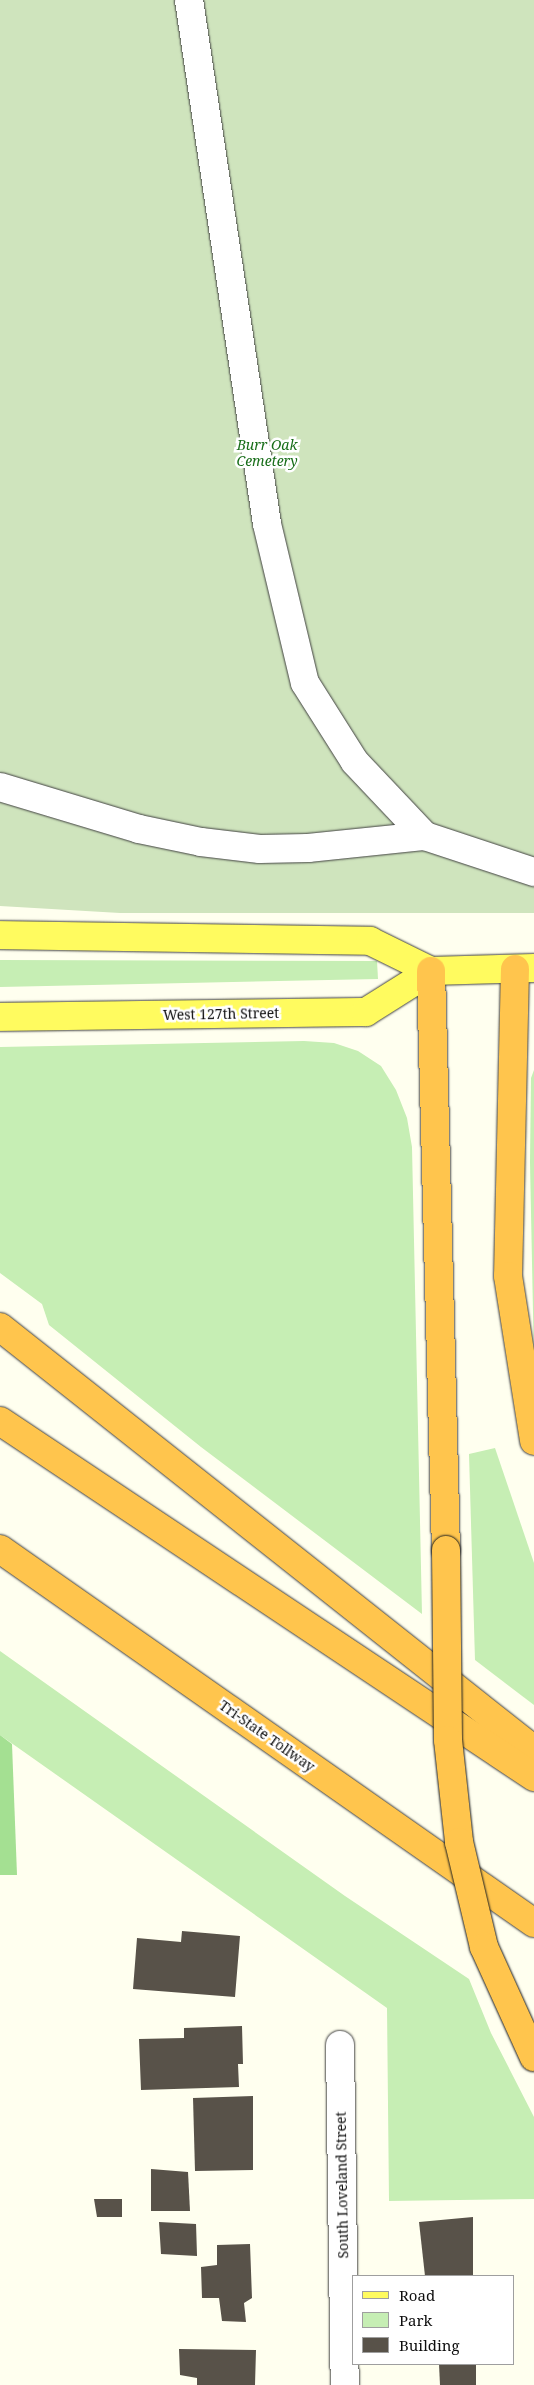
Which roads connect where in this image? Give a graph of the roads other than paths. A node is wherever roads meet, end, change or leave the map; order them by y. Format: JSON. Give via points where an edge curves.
{"nodes":[{"id":1,"x":189,"y":0,"type":"edge"},
{"id":2,"x":0,"y":787,"type":"edge"},
{"id":3,"x":425,"y":836,"type":"junction"},
{"id":4,"x":534,"y":872,"type":"edge"},
{"id":5,"x":0,"y":935,"type":"edge"},
{"id":6,"x":525,"y":969,"type":"edge"},
{"id":7,"x":431,"y":970,"type":"junction"},
{"id":8,"x":0,"y":1017,"type":"edge"},
{"id":9,"x":0,"y":1327,"type":"edge"},
{"id":10,"x":0,"y":1421,"type":"edge"},
{"id":11,"x":534,"y":1441,"type":"edge"},
{"id":12,"x":0,"y":1549,"type":"edge"},
{"id":13,"x":534,"y":1750,"type":"edge"},
{"id":14,"x":534,"y":1777,"type":"edge"},
{"id":15,"x":534,"y":1923,"type":"edge"},
{"id":16,"x":340,"y":2046,"type":"dead end"},
{"id":17,"x":534,"y":2057,"type":"edge"},
{"id":18,"x":345,"y":2385,"type":"edge"}],
"edges":[{"from":1,"to":3,"type":"street","via":[[267,524],[305,683],[355,762]]},
{"from":2,"to":3,"type":"street","via":[[139,829],[260,849],[308,848]]},
{"from":3,"to":4,"type":"street"},
{"from":5,"to":7,"type":"main road","via":[[370,941]]},
{"from":6,"to":7,"type":"main road"},
{"from":6,"to":11,"type":"highway","via":[[508,1276]]},
{"from":7,"to":8,"type":"main road","name":"West 127th Street","via":[[366,1012]]},
{"from":7,"to":17,"type":"highway","bridge":true,"via":[[448,1740],[458,1842],[484,1948]]},
{"from":9,"to":13,"type":"highway"},
{"from":10,"to":14,"type":"highway"},
{"from":12,"to":15,"type":"highway","name":"Tri-State Tollway"},
{"from":16,"to":18,"type":"street","name":"South Loveland Street"}]}
